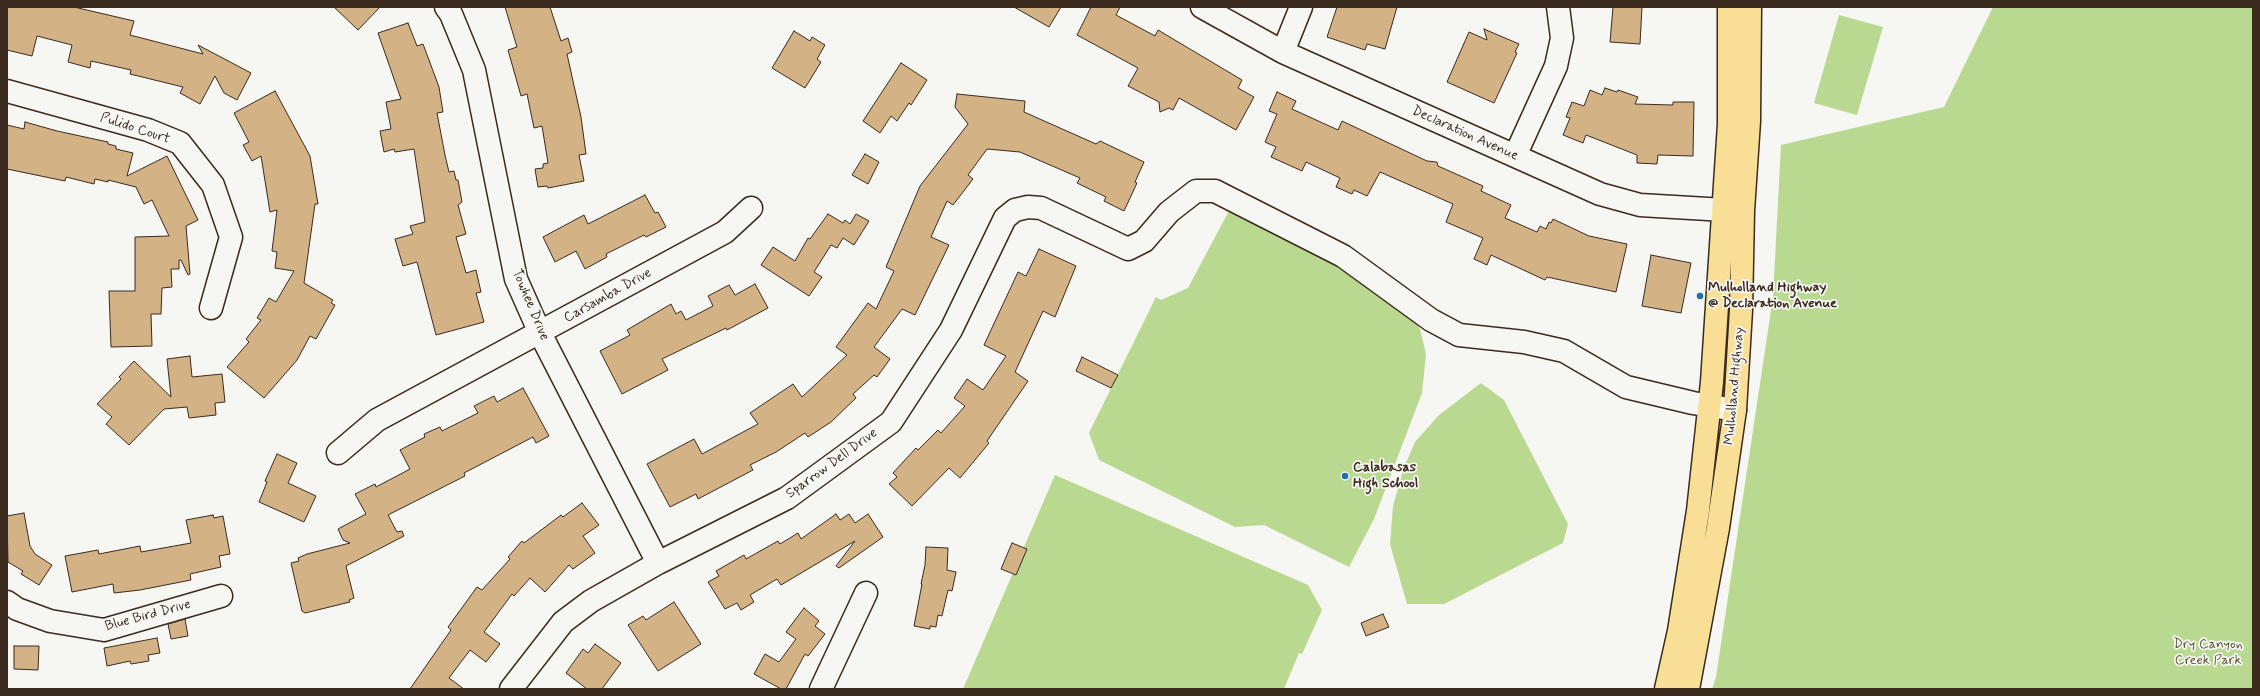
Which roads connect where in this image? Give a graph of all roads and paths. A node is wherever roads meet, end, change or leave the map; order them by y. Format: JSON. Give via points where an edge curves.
{"nodes":[{"id":1,"x":446,"y":7,"type":"edge"},
{"id":2,"x":1202,"y":7,"type":"edge"},
{"id":3,"x":1301,"y":7,"type":"edge"},
{"id":4,"x":1558,"y":7,"type":"edge"},
{"id":5,"x":1729,"y":7,"type":"edge"},
{"id":6,"x":1750,"y":7,"type":"edge"},
{"id":7,"x":1283,"y":52,"type":"junction"},
{"id":8,"x":7,"y":91,"type":"edge"},
{"id":9,"x":1515,"y":156,"type":"junction"},
{"id":10,"x":752,"y":208,"type":"dead end"},
{"id":11,"x":1733,"y":211,"type":"junction"},
{"id":12,"x":211,"y":308,"type":"dead end"},
{"id":13,"x":540,"y":333,"type":"junction"},
{"id":14,"x":1708,"y":406,"type":"junction"},
{"id":15,"x":1735,"y":410,"type":"junction"},
{"id":16,"x":338,"y":453,"type":"dead end"},
{"id":17,"x":658,"y":563,"type":"junction"},
{"id":18,"x":866,"y":593,"type":"dead end"},
{"id":19,"x":221,"y":596,"type":"dead end"},
{"id":20,"x":7,"y":602,"type":"edge"},
{"id":21,"x":511,"y":689,"type":"edge"},
{"id":22,"x":821,"y":689,"type":"edge"},
{"id":23,"x":1666,"y":689,"type":"edge"},
{"id":24,"x":1688,"y":689,"type":"edge"}],
"edges":[{"from":1,"to":13,"type":"street","name":"Towhee Drive","via":[[474,70],[514,272]]},
{"from":2,"to":7,"type":"street","name":"Declaration Avenue"},
{"from":3,"to":7,"type":"street"},
{"from":4,"to":9,"type":"street","via":[[1562,38],[1556,66]]},
{"from":5,"to":11,"type":"main road","name":"Mulholland Highway","via":[[1729,124]]},
{"from":6,"to":11,"type":"main road","name":"Mulholland Highway","via":[[1749,121]]},
{"from":7,"to":9,"type":"street","name":"Declaration Avenue"},
{"from":8,"to":12,"type":"street","name":"Pulido Court","via":[[148,130],[180,143],[213,185],[231,237]]},
{"from":9,"to":11,"type":"street","name":"Declaration Avenue","via":[[1600,194],[1640,205]]},
{"from":10,"to":13,"type":"street","name":"Carsamba Drive","via":[[724,232]]},
{"from":11,"to":14,"type":"main road","name":"Mulholland Highway"},
{"from":11,"to":15,"type":"main road","name":"Mulholland Highway","via":[[1741,310]]},
{"from":13,"to":16,"type":"street","name":"Carsamba Drive","via":[[377,420]]},
{"from":13,"to":17,"type":"street","name":"Towhee Drive"},
{"from":14,"to":15,"type":"street"},
{"from":14,"to":17,"type":"street","name":"Sparrow Dell Drive","via":[[1626,387],[1564,351],[1524,342],[1459,335],[1430,320],[1343,256],[1215,191],[1196,191],[1169,212],[1144,241],[1128,249],[1040,208],[1028,207],[1015,210],[1005,218],[951,330],[891,422],[787,498]]},
{"from":14,"to":23,"type":"main road","name":"Mulholland Highway","via":[[1698,511],[1679,631]]},
{"from":15,"to":24,"type":"main road","name":"Mulholland Highway","via":[[1718,528]]},
{"from":17,"to":21,"type":"street","name":"Sparrow Dell Drive","via":[[591,600],[563,622]]},
{"from":18,"to":22,"type":"street"},
{"from":19,"to":20,"type":"street","name":"Blue Bird Drive","via":[[104,630],[50,621],[17,609]]}]}
